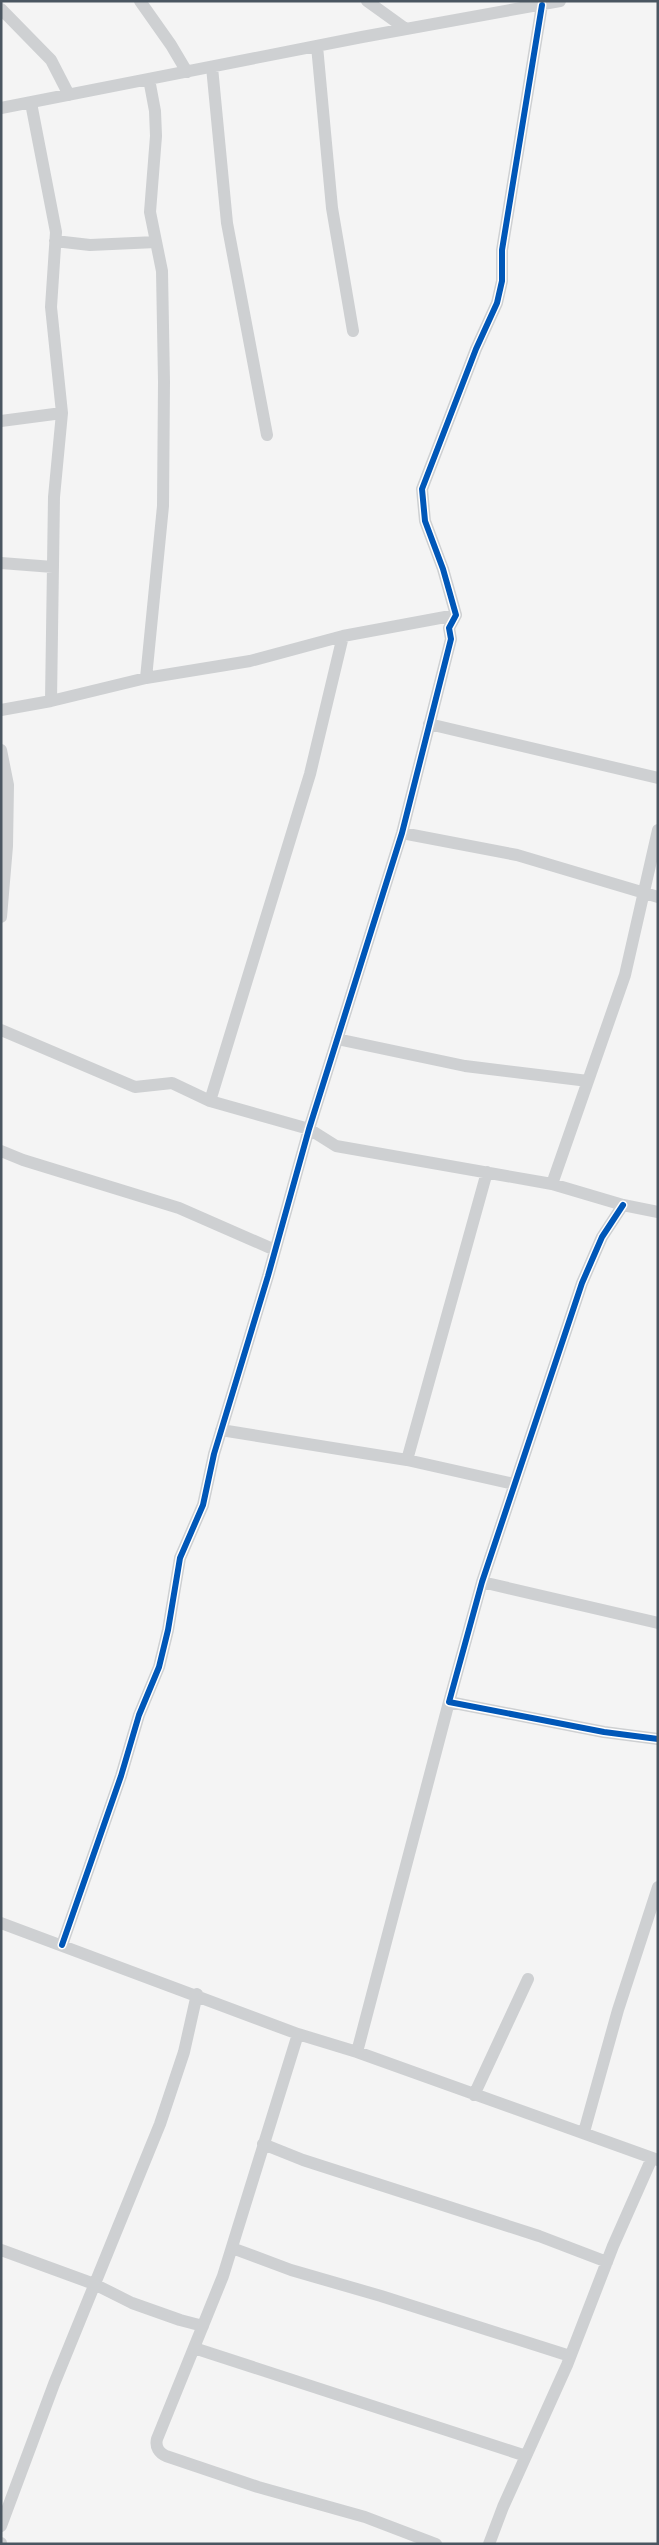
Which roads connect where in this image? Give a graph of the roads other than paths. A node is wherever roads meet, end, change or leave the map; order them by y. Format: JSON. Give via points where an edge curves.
{"nodes":[{"id":1,"x":140,"y":1,"type":"edge"},
{"id":2,"x":368,"y":1,"type":"edge"},
{"id":3,"x":560,"y":1,"type":"edge"},
{"id":4,"x":542,"y":4,"type":"junction"},
{"id":5,"x":1,"y":9,"type":"edge"},
{"id":6,"x":406,"y":29,"type":"junction"},
{"id":7,"x":317,"y":46,"type":"junction"},
{"id":8,"x":212,"y":67,"type":"junction"},
{"id":9,"x":186,"y":72,"type":"junction"},
{"id":10,"x":149,"y":79,"type":"junction"},
{"id":11,"x":69,"y":95,"type":"junction"},
{"id":12,"x":31,"y":103,"type":"junction"},
{"id":13,"x":1,"y":108,"type":"edge"},
{"id":14,"x":55,"y":241,"type":"junction"},
{"id":15,"x":156,"y":242,"type":"junction"},
{"id":16,"x":353,"y":331,"type":"dead end"},
{"id":17,"x":62,"y":413,"type":"junction"},
{"id":18,"x":1,"y":421,"type":"edge"},
{"id":19,"x":267,"y":435,"type":"dead end"},
{"id":20,"x":1,"y":564,"type":"edge"},
{"id":21,"x":53,"y":567,"type":"junction"},
{"id":22,"x":456,"y":615,"type":"junction"},
{"id":23,"x":343,"y":636,"type":"junction"},
{"id":24,"x":146,"y":678,"type":"junction"},
{"id":25,"x":51,"y":701,"type":"junction"},
{"id":26,"x":1,"y":710,"type":"edge"},
{"id":27,"x":429,"y":724,"type":"junction"},
{"id":28,"x":1,"y":750,"type":"edge"},
{"id":29,"x":658,"y":778,"type":"edge"},
{"id":30,"x":658,"y":830,"type":"edge"},
{"id":31,"x":402,"y":833,"type":"junction"},
{"id":32,"x":643,"y":893,"type":"junction"},
{"id":33,"x":658,"y":897,"type":"edge"},
{"id":34,"x":1,"y":917,"type":"edge"},
{"id":35,"x":1,"y":1030,"type":"edge"},
{"id":36,"x":337,"y":1039,"type":"junction"},
{"id":37,"x":588,"y":1081,"type":"junction"},
{"id":38,"x":210,"y":1100,"type":"junction"},
{"id":39,"x":309,"y":1129,"type":"junction"},
{"id":40,"x":1,"y":1151,"type":"edge"},
{"id":41,"x":487,"y":1172,"type":"junction"},
{"id":42,"x":552,"y":1184,"type":"junction"},
{"id":43,"x":623,"y":1205,"type":"junction"},
{"id":44,"x":657,"y":1208,"type":"edge"},
{"id":45,"x":275,"y":1250,"type":"junction"},
{"id":46,"x":221,"y":1430,"type":"junction"},
{"id":47,"x":407,"y":1460,"type":"junction"},
{"id":48,"x":514,"y":1484,"type":"junction"},
{"id":49,"x":482,"y":1582,"type":"junction"},
{"id":50,"x":658,"y":1623,"type":"edge"},
{"id":51,"x":449,"y":1702,"type":"junction"},
{"id":52,"x":658,"y":1739,"type":"edge"},
{"id":53,"x":658,"y":1888,"type":"edge"},
{"id":54,"x":1,"y":1923,"type":"edge"},
{"id":55,"x":62,"y":1945,"type":"junction"},
{"id":56,"x":528,"y":1979,"type":"dead end"},
{"id":57,"x":197,"y":1994,"type":"junction"},
{"id":58,"x":298,"y":2034,"type":"junction"},
{"id":59,"x":357,"y":2052,"type":"junction"},
{"id":60,"x":474,"y":2094,"type":"junction"},
{"id":61,"x":584,"y":2132,"type":"junction"},
{"id":62,"x":263,"y":2144,"type":"junction"},
{"id":63,"x":655,"y":2159,"type":"edge"},
{"id":64,"x":232,"y":2248,"type":"junction"},
{"id":65,"x":1,"y":2250,"type":"edge"},
{"id":66,"x":607,"y":2262,"type":"junction"},
{"id":67,"x":94,"y":2284,"type":"junction"},
{"id":68,"x":203,"y":2326,"type":"junction"},
{"id":69,"x":194,"y":2348,"type":"junction"},
{"id":70,"x":570,"y":2356,"type":"junction"},
{"id":71,"x":526,"y":2456,"type":"junction"},
{"id":72,"x":1,"y":2526,"type":"edge"},
{"id":73,"x":436,"y":2544,"type":"edge"},
{"id":74,"x":489,"y":2544,"type":"edge"}],
"edges":[{"from":1,"to":9,"type":"street","via":[[172,45]]},
{"from":2,"to":6,"type":"street"},
{"from":3,"to":4,"type":"street"},
{"from":4,"to":6,"type":"street"},
{"from":4,"to":22,"type":"street","via":[[502,250],[502,281],[497,303],[422,488],[425,521]]},
{"from":5,"to":11,"type":"street","via":[[50,60]]},
{"from":6,"to":7,"type":"street"},
{"from":7,"to":8,"type":"street"},
{"from":7,"to":16,"type":"street","via":[[332,208]]},
{"from":8,"to":9,"type":"street"},
{"from":8,"to":19,"type":"street","via":[[227,223]]},
{"from":9,"to":10,"type":"street"},
{"from":10,"to":11,"type":"street"},
{"from":10,"to":15,"type":"street","via":[[156,136],[150,212]]},
{"from":11,"to":12,"type":"street"},
{"from":12,"to":13,"type":"street"},
{"from":12,"to":14,"type":"street","via":[[56,232]]},
{"from":14,"to":15,"type":"street","via":[[90,245]]},
{"from":14,"to":17,"type":"street","via":[[50,308]]},
{"from":15,"to":24,"type":"street","via":[[162,271],[163,506]]},
{"from":17,"to":18,"type":"street"},
{"from":17,"to":21,"type":"street","via":[[54,497]]},
{"from":20,"to":21,"type":"street"},
{"from":21,"to":25,"type":"street"},
{"from":22,"to":23,"type":"street"},
{"from":22,"to":27,"type":"street","via":[[449,628],[451,640]]},
{"from":23,"to":24,"type":"street","via":[[250,661]]},
{"from":23,"to":38,"type":"street","via":[[310,774]]},
{"from":24,"to":25,"type":"street"},
{"from":25,"to":26,"type":"street"},
{"from":27,"to":29,"type":"street"},
{"from":27,"to":31,"type":"street"},
{"from":28,"to":34,"type":"street","via":[[8,785]]},
{"from":30,"to":32,"type":"street"},
{"from":31,"to":32,"type":"street","via":[[518,855]]},
{"from":31,"to":36,"type":"street"},
{"from":32,"to":33,"type":"street"},
{"from":32,"to":37,"type":"street","via":[[625,974]]},
{"from":35,"to":38,"type":"street","via":[[135,1087],[172,1083]]},
{"from":36,"to":37,"type":"street","via":[[465,1066]]},
{"from":36,"to":39,"type":"street"},
{"from":37,"to":42,"type":"street"},
{"from":38,"to":39,"type":"street"},
{"from":39,"to":41,"type":"street","via":[[336,1146]]},
{"from":39,"to":45,"type":"street"},
{"from":40,"to":45,"type":"street","via":[[179,1208]]},
{"from":41,"to":42,"type":"street"},
{"from":41,"to":47,"type":"street"},
{"from":42,"to":43,"type":"street"},
{"from":43,"to":44,"type":"street"},
{"from":43,"to":48,"type":"street","via":[[602,1237],[582,1283]]},
{"from":45,"to":46,"type":"street"},
{"from":46,"to":47,"type":"street"},
{"from":46,"to":55,"type":"street","via":[[203,1505],[180,1558],[159,1667],[139,1716]]},
{"from":47,"to":48,"type":"street"},
{"from":48,"to":49,"type":"street"},
{"from":49,"to":50,"type":"street"},
{"from":49,"to":51,"type":"street"},
{"from":51,"to":52,"type":"street","via":[[604,1732]]},
{"from":51,"to":59,"type":"street"},
{"from":53,"to":61,"type":"street","via":[[618,2010]]},
{"from":54,"to":55,"type":"street"},
{"from":55,"to":57,"type":"street"},
{"from":56,"to":60,"type":"street"},
{"from":57,"to":58,"type":"street"},
{"from":57,"to":67,"type":"street","via":[[184,2052],[160,2124]]},
{"from":58,"to":59,"type":"street"},
{"from":58,"to":62,"type":"street"},
{"from":59,"to":60,"type":"street"},
{"from":60,"to":61,"type":"street"},
{"from":61,"to":63,"type":"street"},
{"from":62,"to":64,"type":"street"},
{"from":62,"to":66,"type":"street"},
{"from":63,"to":66,"type":"street"},
{"from":64,"to":68,"type":"street"},
{"from":64,"to":70,"type":"street","via":[[291,2270]]},
{"from":65,"to":67,"type":"street"},
{"from":66,"to":70,"type":"street"},
{"from":67,"to":68,"type":"street","via":[[132,2303]]},
{"from":67,"to":72,"type":"street"},
{"from":68,"to":69,"type":"street"},
{"from":69,"to":71,"type":"street"},
{"from":69,"to":73,"type":"street","via":[[156,2439],[161,2454],[258,2487],[365,2517]]},
{"from":70,"to":71,"type":"street"},
{"from":71,"to":74,"type":"street"}]}
